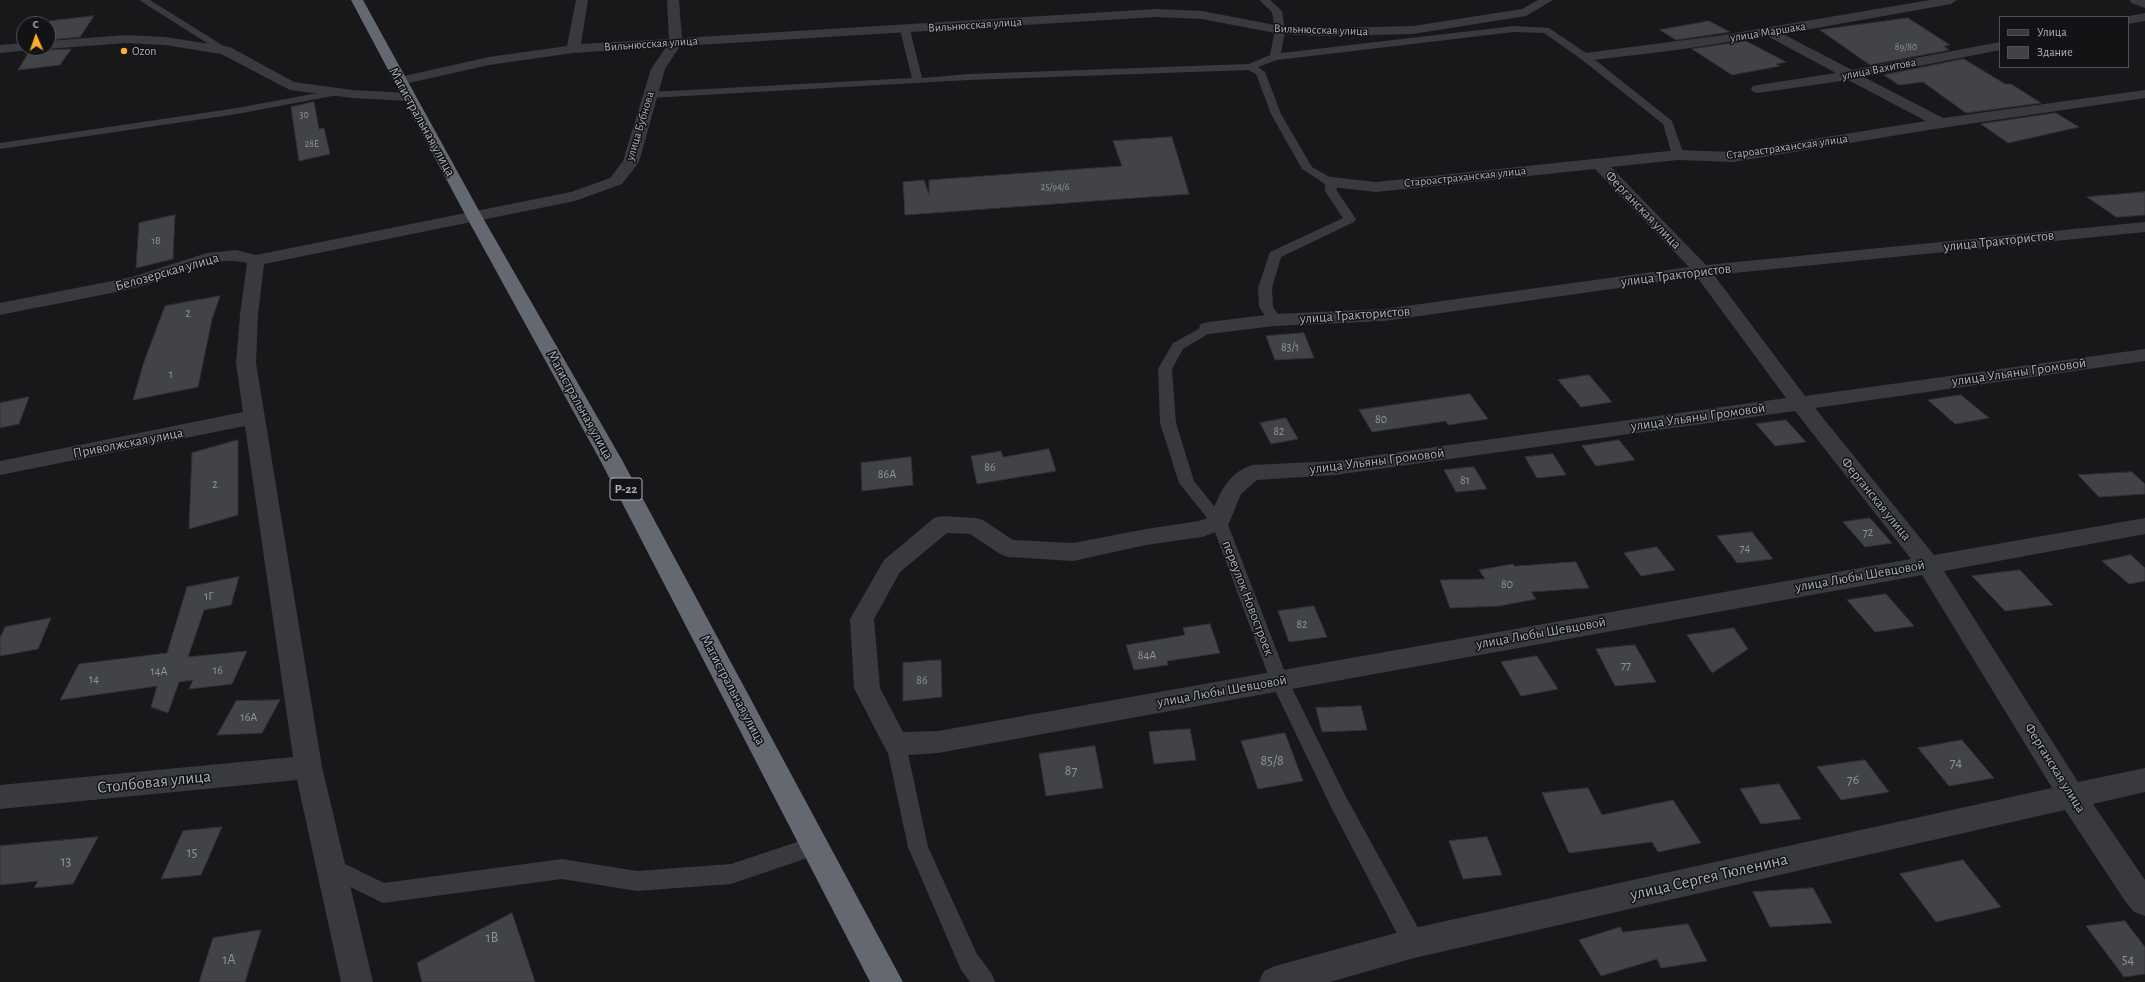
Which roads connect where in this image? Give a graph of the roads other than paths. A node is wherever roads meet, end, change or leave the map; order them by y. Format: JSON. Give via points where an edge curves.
{"nodes":[{"id":1,"x":144,"y":0,"type":"edge"},
{"id":2,"x":357,"y":0,"type":"edge"},
{"id":3,"x":582,"y":0,"type":"edge"},
{"id":4,"x":673,"y":0,"type":"edge"},
{"id":5,"x":1264,"y":0,"type":"edge"},
{"id":6,"x":1547,"y":0,"type":"edge"},
{"id":7,"x":1951,"y":0,"type":"edge"},
{"id":8,"x":2136,"y":0,"type":"edge"},
{"id":9,"x":2145,"y":4,"type":"edge"},
{"id":10,"x":2145,"y":17,"type":"edge"},
{"id":11,"x":2129,"y":20,"type":"edge"},
{"id":12,"x":905,"y":30,"type":"junction"},
{"id":13,"x":1280,"y":30,"type":"junction"},
{"id":14,"x":1771,"y":33,"type":"junction"},
{"id":15,"x":676,"y":42,"type":"junction"},
{"id":16,"x":56,"y":44,"type":"edge"},
{"id":17,"x":1999,"y":46,"type":"edge"},
{"id":18,"x":16,"y":48,"type":"edge"},
{"id":19,"x":0,"y":49,"type":"edge"},
{"id":20,"x":573,"y":49,"type":"junction"},
{"id":21,"x":225,"y":50,"type":"junction"},
{"id":22,"x":1276,"y":57,"type":"junction"},
{"id":23,"x":1585,"y":57,"type":"junction"},
{"id":24,"x":1250,"y":67,"type":"junction"},
{"id":25,"x":1851,"y":75,"type":"junction"},
{"id":26,"x":918,"y":81,"type":"junction"},
{"id":27,"x":404,"y":89,"type":"junction"},
{"id":28,"x":1758,"y":89,"type":"dead end"},
{"id":29,"x":339,"y":92,"type":"junction"},
{"id":30,"x":2145,"y":94,"type":"edge"},
{"id":31,"x":650,"y":95,"type":"junction"},
{"id":32,"x":1941,"y":123,"type":"junction"},
{"id":33,"x":0,"y":146,"type":"edge"},
{"id":34,"x":1678,"y":155,"type":"junction"},
{"id":35,"x":1598,"y":163,"type":"junction"},
{"id":36,"x":1331,"y":182,"type":"junction"},
{"id":37,"x":475,"y":218,"type":"junction"},
{"id":38,"x":2145,"y":227,"type":"edge"},
{"id":39,"x":256,"y":260,"type":"junction"},
{"id":40,"x":1702,"y":271,"type":"junction"},
{"id":41,"x":0,"y":309,"type":"edge"},
{"id":42,"x":1275,"y":320,"type":"junction"},
{"id":43,"x":1208,"y":328,"type":"joint"},
{"id":44,"x":2145,"y":355,"type":"edge"},
{"id":45,"x":1800,"y":403,"type":"junction"},
{"id":46,"x":255,"y":417,"type":"junction"},
{"id":47,"x":0,"y":468,"type":"edge"},
{"id":48,"x":1219,"y":522,"type":"junction"},
{"id":49,"x":2145,"y":526,"type":"edge"},
{"id":50,"x":1928,"y":564,"type":"junction"},
{"id":51,"x":1279,"y":680,"type":"junction"},
{"id":52,"x":896,"y":744,"type":"junction"},
{"id":53,"x":308,"y":767,"type":"junction"},
{"id":54,"x":2145,"y":780,"type":"edge"},
{"id":55,"x":2071,"y":795,"type":"junction"},
{"id":56,"x":0,"y":797,"type":"edge"},
{"id":57,"x":815,"y":846,"type":"junction"},
{"id":58,"x":331,"y":867,"type":"junction"},
{"id":59,"x":2145,"y":902,"type":"edge"},
{"id":60,"x":1414,"y":943,"type":"junction"},
{"id":61,"x":357,"y":982,"type":"edge"},
{"id":62,"x":887,"y":982,"type":"edge"},
{"id":63,"x":984,"y":982,"type":"edge"},
{"id":64,"x":1275,"y":982,"type":"edge"}],
"edges":[{"from":1,"to":21,"type":"lane"},
{"from":2,"to":27,"type":"highway","name":"Магистральная улица","number":"Р-22"},
{"from":3,"to":20,"type":"street"},
{"from":4,"to":15,"type":"street"},
{"from":5,"to":13,"type":"lane","via":[[1277,11]]},
{"from":6,"to":13,"type":"street","name":"Вильнюсская улица","via":[[1526,12],[1413,30]]},
{"from":7,"to":14,"type":"street","name":"улица Маршака"},
{"from":8,"to":9,"type":"street"},
{"from":10,"to":11,"type":"street"},
{"from":12,"to":13,"type":"street","name":"Вильнюсская улица","via":[[1156,13],[1202,15]]},
{"from":12,"to":15,"type":"street","name":"Вильнюсская улица"},
{"from":12,"to":26,"type":"lane"},
{"from":13,"to":22,"type":"lane"},
{"from":14,"to":23,"type":"street","name":"улица Маршака"},
{"from":14,"to":25,"type":"street"},
{"from":15,"to":20,"type":"street","name":"Вильнюсская улица"},
{"from":15,"to":31,"type":"street","name":"улица Бубнова","via":[[658,69]]},
{"from":16,"to":21,"type":"street","via":[[126,39],[165,41]]},
{"from":17,"to":25,"type":"street","name":"улица Вахитова"},
{"from":18,"to":19,"type":"street"},
{"from":20,"to":27,"type":"street","name":"Вильнюсская улица","via":[[490,61]]},
{"from":21,"to":29,"type":"street","name":"Вильнюсская улица","via":[[290,86]]},
{"from":22,"to":23,"type":"lane","via":[[1514,29],[1546,30]]},
{"from":22,"to":24,"type":"lane"},
{"from":23,"to":34,"type":"lane","via":[[1668,124]]},
{"from":24,"to":26,"type":"lane"},
{"from":24,"to":36,"type":"lane","via":[[1260,72],[1276,114],[1308,169]]},
{"from":25,"to":28,"type":"street","name":"улица Вахитова"},
{"from":25,"to":32,"type":"street"},
{"from":26,"to":31,"type":"lane"},
{"from":27,"to":29,"type":"street","name":"Вильнюсская улица"},
{"from":27,"to":37,"type":"highway","name":"Магистральная улица","number":"Р-22"},
{"from":29,"to":33,"type":"lane","via":[[237,111]]},
{"from":30,"to":32,"type":"street","name":"Староастраханская улица"},
{"from":31,"to":37,"type":"street","name":"улица Бубнова","via":[[631,162],[616,181],[575,196]]},
{"from":32,"to":34,"type":"street","name":"Староастраханская улица","via":[[1733,157]]},
{"from":34,"to":35,"type":"street","name":"Староастраханская улица"},
{"from":35,"to":36,"type":"street","name":"Староастраханская улица","via":[[1376,187]]},
{"from":35,"to":40,"type":"street","name":"Ферганская улица"},
{"from":36,"to":42,"type":"lane","via":[[1331,191],[1350,219],[1275,255],[1265,288],[1266,307]]},
{"from":37,"to":39,"type":"street","name":"Белозерская улица"},
{"from":37,"to":57,"type":"highway","name":"Магистральная улица","number":"Р-22","via":[[611,460]]},
{"from":38,"to":40,"type":"street","name":"улица Трактористов"},
{"from":39,"to":41,"type":"street","name":"Белозерская улица","via":[[236,255],[207,258],[136,282]]},
{"from":39,"to":46,"type":"street","via":[[246,363]]},
{"from":40,"to":42,"type":"street","name":"улица Трактористов","via":[[1384,315]]},
{"from":40,"to":45,"type":"street","name":"Ферганская улица"},
{"from":42,"to":43,"type":"street","name":"улица Трактористов"},
{"from":43,"to":48,"type":"lane","name":"переулок Новостроек","via":[[1178,346],[1165,369],[1168,423],[1187,483]]},
{"from":44,"to":45,"type":"street","name":"улица Ульяны Громовой"},
{"from":45,"to":48,"type":"street","name":"улица Ульяны Громовой","via":[[1335,468],[1252,473],[1232,490]]},
{"from":45,"to":50,"type":"street","name":"Ферганская улица"},
{"from":46,"to":47,"type":"street","name":"Приволжская улица"},
{"from":46,"to":53,"type":"street"},
{"from":48,"to":51,"type":"lane","name":"переулок Новостроек"},
{"from":48,"to":52,"type":"street","via":[[1202,529],[1073,552],[1008,548],[975,526],[942,524],[892,566],[862,619],[867,688]]},
{"from":49,"to":50,"type":"street","name":"улица Любы Шевцовой"},
{"from":50,"to":51,"type":"street","name":"улица Любы Шевцовой"},
{"from":50,"to":55,"type":"street","name":"Ферганская улица"},
{"from":51,"to":52,"type":"street","name":"улица Любы Шевцовой","via":[[938,742]]},
{"from":51,"to":60,"type":"lane","name":"переулок Новостроек","via":[[1338,801]]},
{"from":52,"to":63,"type":"lane","via":[[918,847],[969,962]]},
{"from":53,"to":56,"type":"street","name":"Столбовая улица"},
{"from":53,"to":58,"type":"street"},
{"from":54,"to":55,"type":"street","name":"улица Сергея Тюленина"},
{"from":55,"to":59,"type":"street","name":"Ферганская улица"},
{"from":55,"to":60,"type":"street","name":"улица Сергея Тюленина"},
{"from":57,"to":58,"type":"lane","via":[[731,874],[638,881],[562,869],[384,893]]},
{"from":57,"to":62,"type":"highway","name":"Магистральная улица","number":"Р-22"},
{"from":58,"to":61,"type":"street"},
{"from":60,"to":64,"type":"street","name":"улица Сергея Тюленина"}]}
